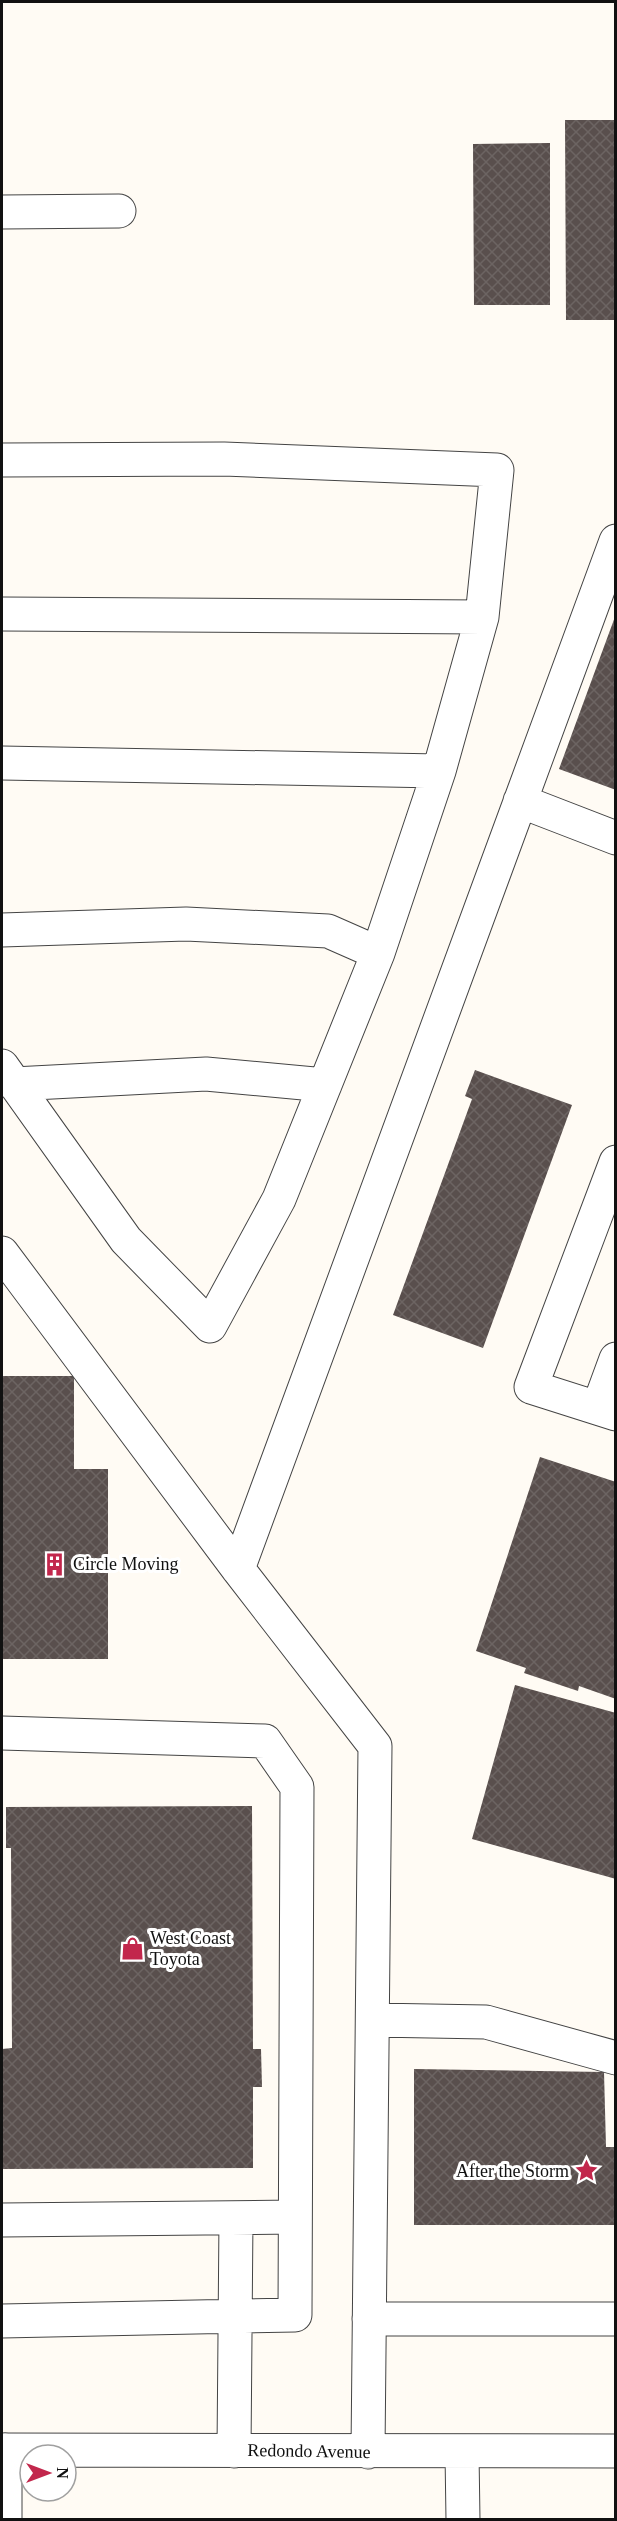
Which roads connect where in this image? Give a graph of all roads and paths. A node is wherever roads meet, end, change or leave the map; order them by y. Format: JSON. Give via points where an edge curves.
{"nodes":[{"id":1,"x":119,"y":211,"type":"dead end"},
{"id":2,"x":2,"y":212,"type":"edge"},
{"id":3,"x":2,"y":460,"type":"edge"},
{"id":4,"x":615,"y":541,"type":"edge"},
{"id":5,"x":2,"y":614,"type":"edge"},
{"id":6,"x":482,"y":617,"type":"junction"},
{"id":7,"x":2,"y":763,"type":"edge"},
{"id":8,"x":439,"y":771,"type":"junction"},
{"id":9,"x":520,"y":801,"type":"junction"},
{"id":10,"x":615,"y":838,"type":"edge"},
{"id":11,"x":2,"y":930,"type":"edge"},
{"id":12,"x":378,"y":953,"type":"junction"},
{"id":13,"x":8,"y":1075,"type":"edge"},
{"id":14,"x":325,"y":1085,"type":"junction"},
{"id":15,"x":615,"y":1162,"type":"edge"},
{"id":16,"x":2,"y":1253,"type":"edge"},
{"id":17,"x":615,"y":1359,"type":"edge"},
{"id":18,"x":607,"y":1411,"type":"edge"},
{"id":19,"x":238,"y":1569,"type":"junction"},
{"id":20,"x":2,"y":1733,"type":"edge"},
{"id":21,"x":374,"y":2020,"type":"junction"},
{"id":22,"x":615,"y":2058,"type":"edge"},
{"id":23,"x":295,"y":2217,"type":"junction"},
{"id":24,"x":236,"y":2218,"type":"junction"},
{"id":25,"x":2,"y":2220,"type":"edge"},
{"id":26,"x":236,"y":2316,"type":"junction"},
{"id":27,"x":369,"y":2319,"type":"junction"},
{"id":28,"x":615,"y":2319,"type":"edge"},
{"id":29,"x":2,"y":2321,"type":"edge"},
{"id":30,"x":3,"y":2450,"type":"edge"},
{"id":31,"x":234,"y":2451,"type":"junction"},
{"id":32,"x":615,"y":2451,"type":"edge"},
{"id":33,"x":368,"y":2452,"type":"junction"},
{"id":34,"x":462,"y":2452,"type":"junction"},
{"id":35,"x":5,"y":2520,"type":"edge"},
{"id":36,"x":463,"y":2520,"type":"edge"}],
"edges":[{"from":1,"to":2,"type":"street"},
{"from":3,"to":6,"type":"street","via":[[224,459],[497,470]]},
{"from":4,"to":9,"type":"street"},
{"from":5,"to":6,"type":"street"},
{"from":6,"to":8,"type":"street"},
{"from":7,"to":8,"type":"street"},
{"from":8,"to":12,"type":"street"},
{"from":9,"to":10,"type":"street"},
{"from":9,"to":19,"type":"street"},
{"from":11,"to":12,"type":"street","via":[[186,924],[328,931]]},
{"from":12,"to":14,"type":"street"},
{"from":13,"to":14,"type":"street","via":[[206,1074]]},
{"from":13,"to":14,"type":"street","via":[[126,1240],[210,1326],[279,1199]]},
{"from":15,"to":18,"type":"street","via":[[531,1387]]},
{"from":16,"to":19,"type":"street"},
{"from":17,"to":18,"type":"street"},
{"from":19,"to":21,"type":"street","via":[[375,1746]]},
{"from":20,"to":23,"type":"street","via":[[265,1741],[297,1787]]},
{"from":21,"to":22,"type":"street","via":[[486,2022]]},
{"from":21,"to":27,"type":"street"},
{"from":23,"to":24,"type":"street"},
{"from":23,"to":26,"type":"street","via":[[295,2315]]},
{"from":24,"to":25,"type":"street"},
{"from":24,"to":26,"type":"street"},
{"from":26,"to":29,"type":"street"},
{"from":26,"to":31,"type":"street"},
{"from":27,"to":28,"type":"street"},
{"from":27,"to":33,"type":"street"},
{"from":30,"to":31,"type":"street","name":"Redondo Avenue"},
{"from":30,"to":35,"type":"street"},
{"from":31,"to":33,"type":"street","name":"Redondo Avenue"},
{"from":32,"to":34,"type":"street","name":"Redondo Avenue"},
{"from":33,"to":34,"type":"street","name":"Redondo Avenue"},
{"from":34,"to":36,"type":"street"}]}
